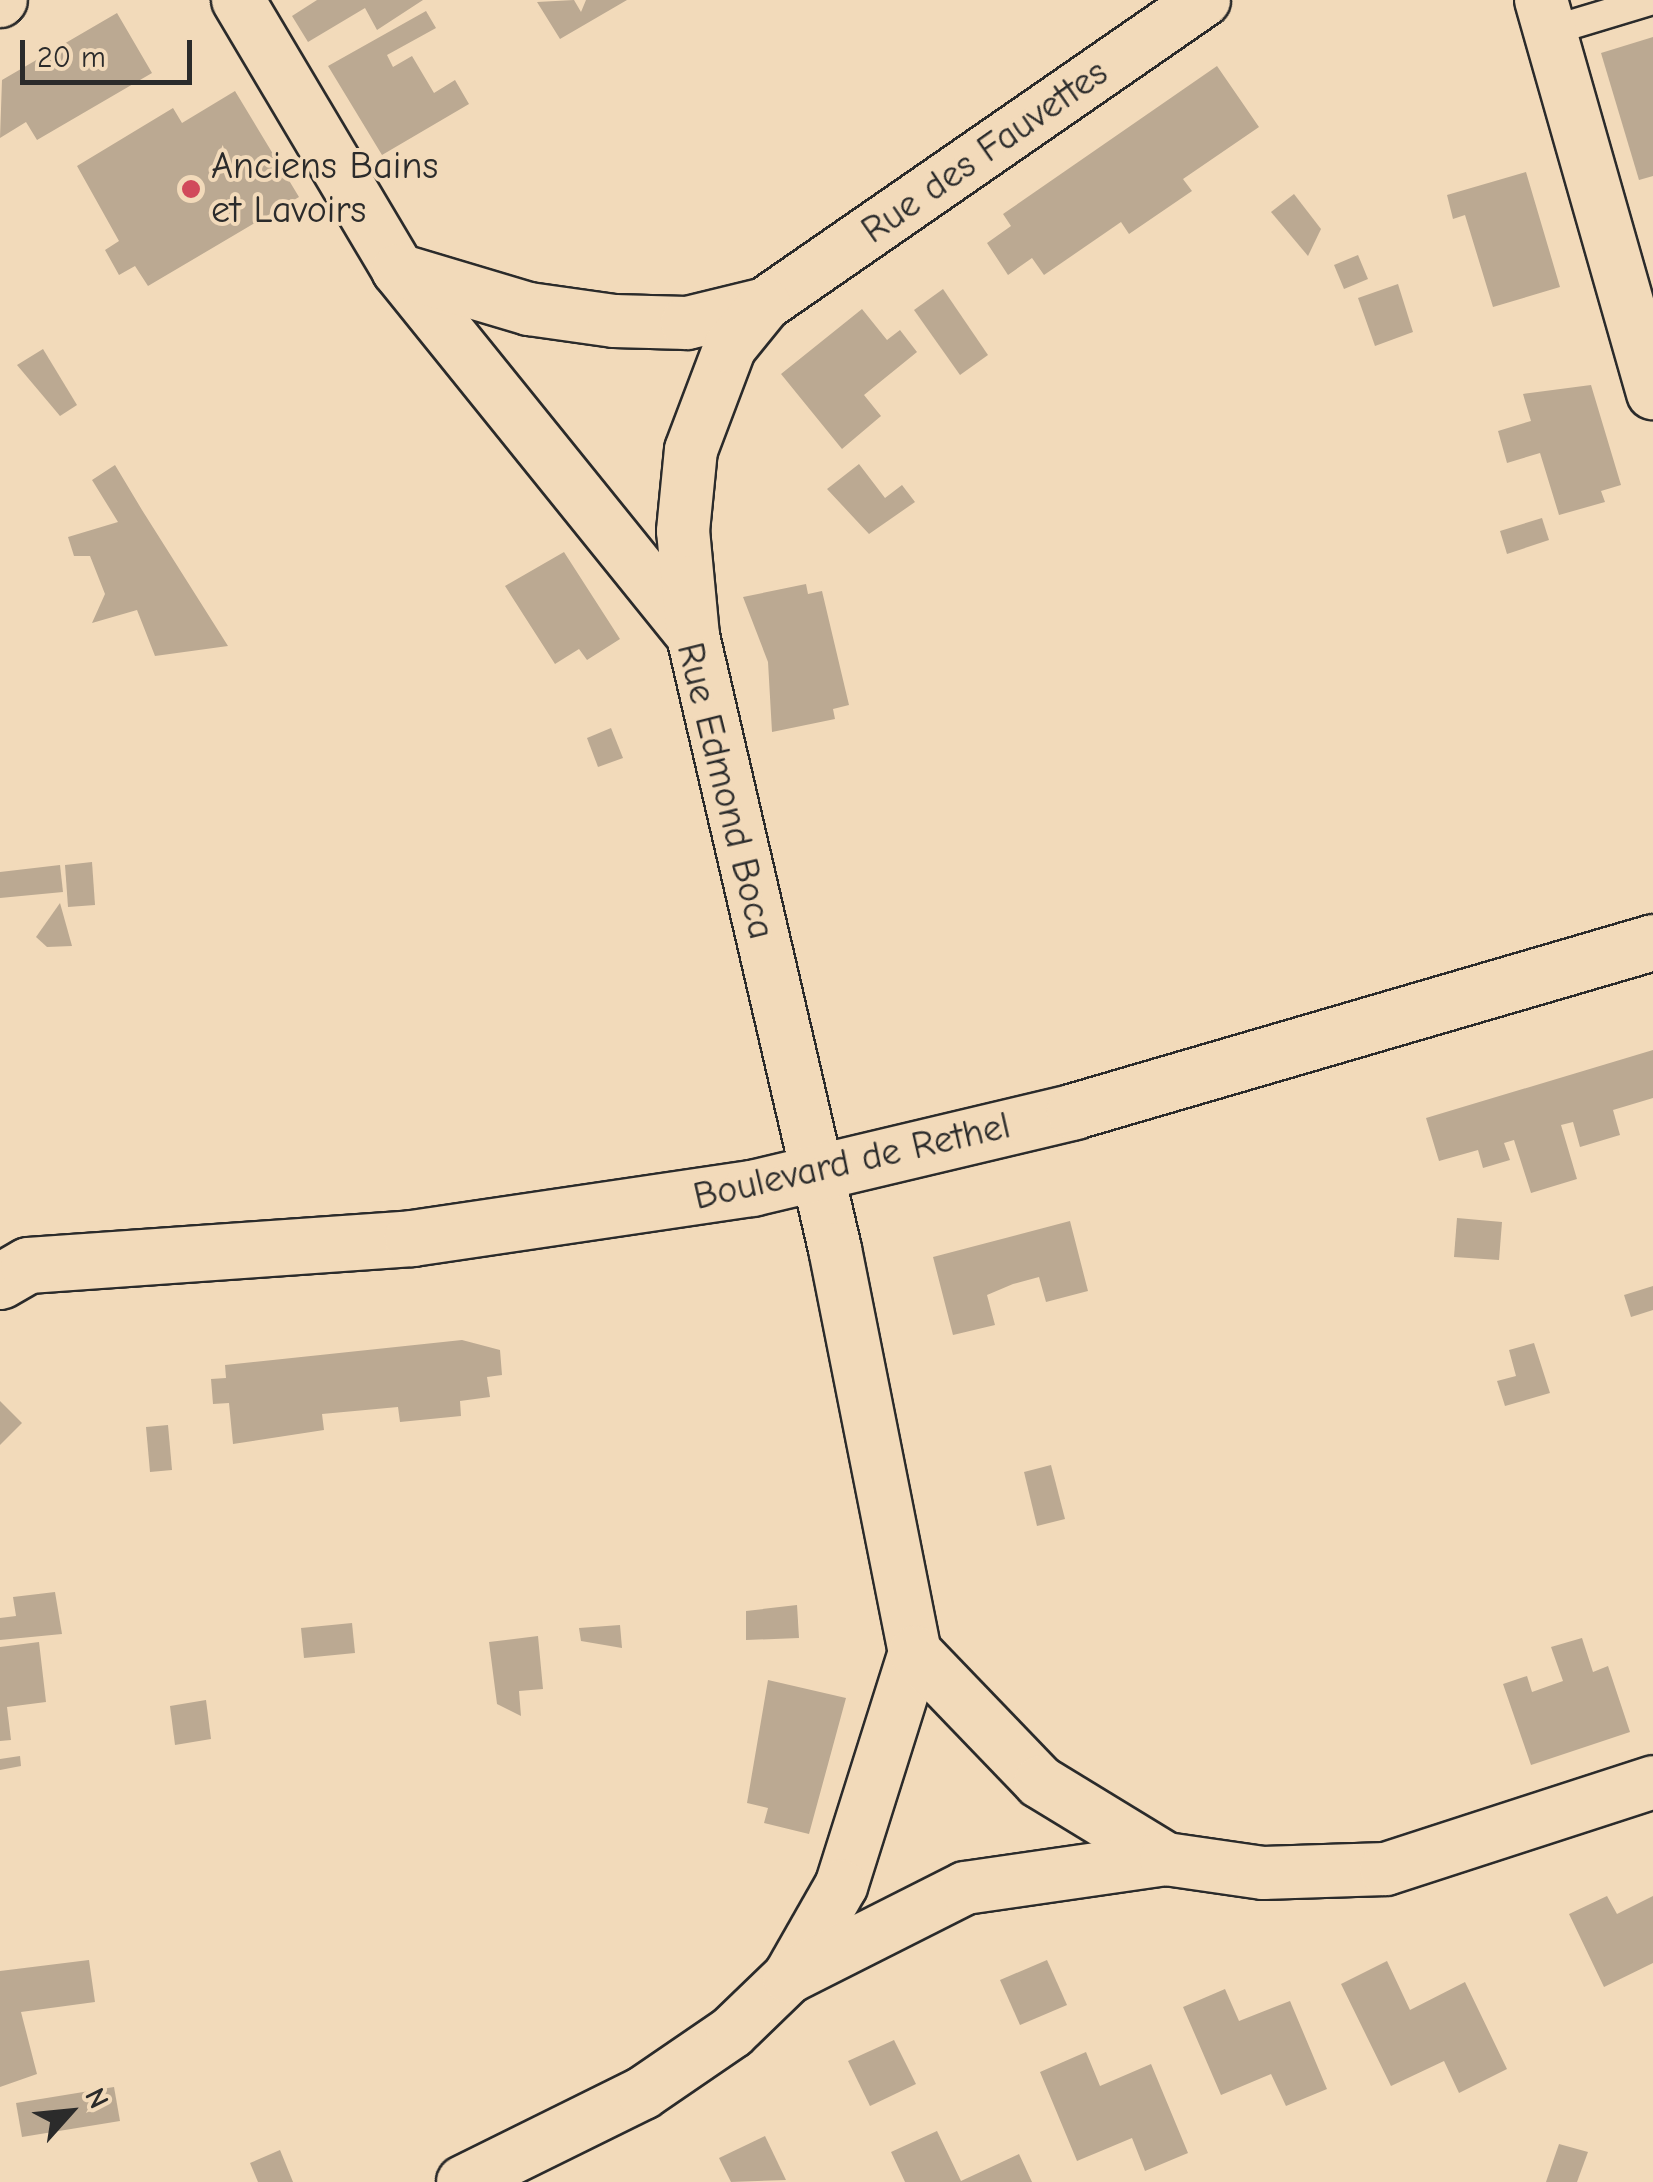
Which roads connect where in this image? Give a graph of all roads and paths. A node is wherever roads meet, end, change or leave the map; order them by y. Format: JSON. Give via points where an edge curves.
{"nodes":[{"id":1,"x":238,"y":0,"type":"edge"},
{"id":2,"x":1204,"y":0,"type":"edge"},
{"id":3,"x":1498,"y":0,"type":"edge"},
{"id":4,"x":1653,"y":0,"type":"edge"},
{"id":5,"x":1546,"y":15,"type":"edge"},
{"id":6,"x":398,"y":270,"type":"junction"},
{"id":7,"x":765,"y":304,"type":"junction"},
{"id":8,"x":1653,"y":392,"type":"edge"},
{"id":9,"x":694,"y":636,"type":"junction"},
{"id":10,"x":1653,"y":942,"type":"edge"},
{"id":11,"x":817,"y":1174,"type":"junction"},
{"id":12,"x":10,"y":1265,"type":"edge"},
{"id":13,"x":916,"y":1652,"type":"junction"},
{"id":14,"x":1653,"y":1782,"type":"edge"},
{"id":15,"x":1166,"y":1859,"type":"junction"},
{"id":16,"x":789,"y":1977,"type":"junction"},
{"id":17,"x":463,"y":2182,"type":"edge"}],
"edges":[{"from":1,"to":6,"type":"street","name":"Rue Edmond Boca"},
{"from":2,"to":7,"type":"street","name":"Rue des Fauvettes"},
{"from":3,"to":5,"type":"street"},
{"from":4,"to":5,"type":"lane"},
{"from":5,"to":8,"type":"street"},
{"from":6,"to":7,"type":"street","name":"Rue des Fauvettes","via":[[529,309],[614,321],[688,323]]},
{"from":6,"to":9,"type":"street","name":"Rue Edmond Boca"},
{"from":7,"to":9,"type":"street","name":"Rue des Fauvettes","via":[[730,347],[691,450],[683,531]]},
{"from":9,"to":11,"type":"street","name":"Rue Edmond Boca"},
{"from":10,"to":11,"type":"main road","name":"Boulevard de Rethel","via":[[1074,1111]]},
{"from":11,"to":12,"type":"main road","name":"Boulevard de Rethel","via":[[412,1238]]},
{"from":11,"to":13,"type":"street","name":"Rue Edmond Boca"},
{"from":13,"to":15,"type":"street","via":[[1040,1782]]},
{"from":13,"to":16,"type":"street","name":"Rue Edmond Boca","via":[[847,1869]]},
{"from":14,"to":15,"type":"street","via":[[1386,1868],[1263,1872]]},
{"from":15,"to":16,"type":"street","via":[[965,1888]]},
{"from":16,"to":17,"type":"street","via":[[692,2063]]}]}
